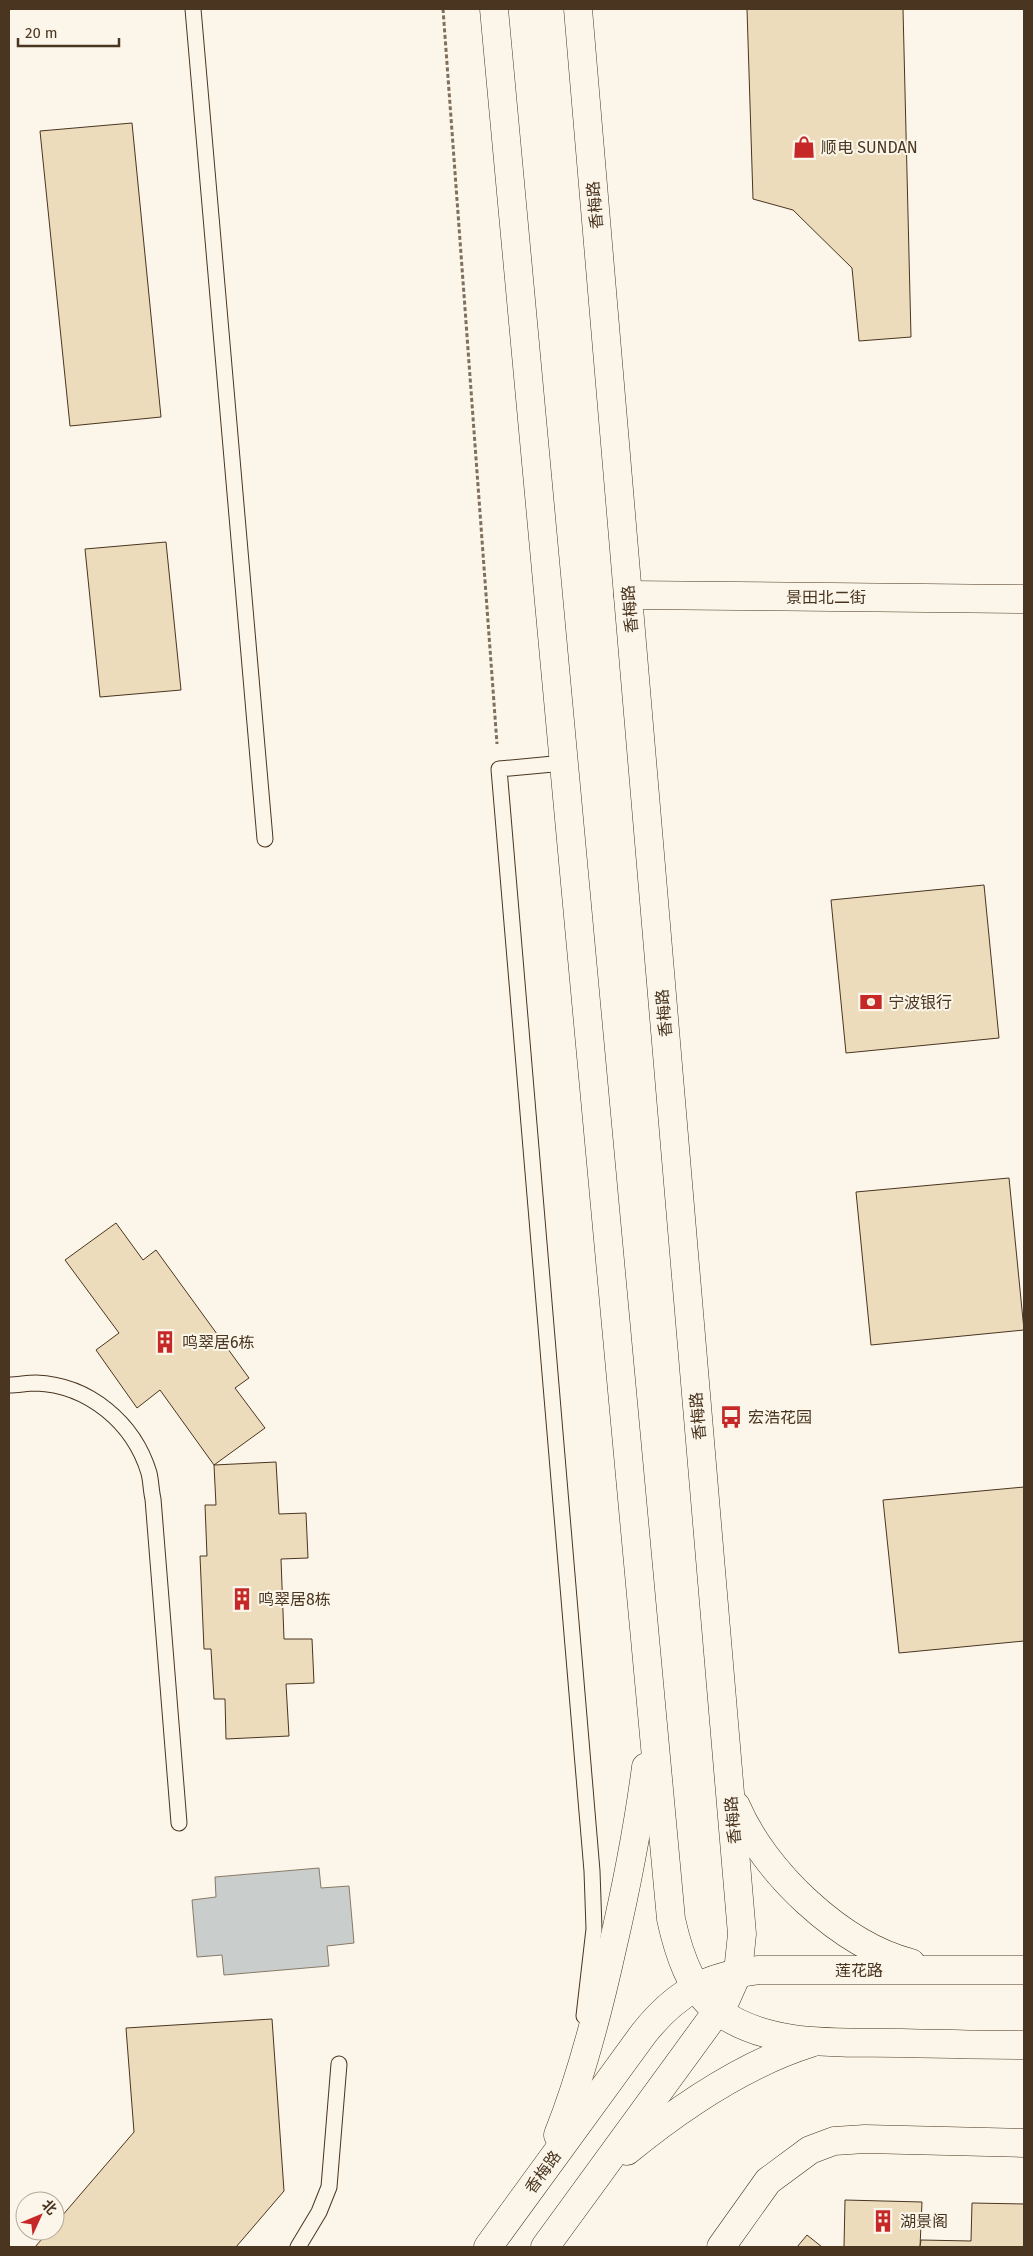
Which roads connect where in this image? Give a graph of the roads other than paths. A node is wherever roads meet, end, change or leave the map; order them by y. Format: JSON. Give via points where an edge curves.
{"nodes":[{"id":1,"x":193,"y":9,"type":"edge"},
{"id":2,"x":494,"y":9,"type":"edge"},
{"id":3,"x":578,"y":9,"type":"edge"},
{"id":4,"x":628,"y":595,"type":"junction"},
{"id":5,"x":1024,"y":599,"type":"edge"},
{"id":6,"x":564,"y":763,"type":"junction"},
{"id":7,"x":265,"y":839,"type":"dead end"},
{"id":8,"x":9,"y":1385,"type":"edge"},
{"id":9,"x":651,"y":1705,"type":"junction"},
{"id":10,"x":730,"y":1789,"type":"junction"},
{"id":11,"x":178,"y":1823,"type":"dead end"},
{"id":12,"x":949,"y":1970,"type":"junction"},
{"id":13,"x":1024,"y":1970,"type":"edge"},
{"id":14,"x":738,"y":1972,"type":"junction"},
{"id":15,"x":696,"y":1986,"type":"junction"},
{"id":16,"x":718,"y":2011,"type":"junction"},
{"id":17,"x":814,"y":2042,"type":"junction"},
{"id":18,"x":1024,"y":2045,"type":"edge"},
{"id":19,"x":338,"y":2064,"type":"dead end"},
{"id":20,"x":1024,"y":2143,"type":"edge"},
{"id":21,"x":554,"y":2145,"type":"junction"},
{"id":22,"x":599,"y":2174,"type":"junction"},
{"id":23,"x":531,"y":2188,"type":"junction"},
{"id":24,"x":298,"y":2247,"type":"edge"},
{"id":25,"x":488,"y":2247,"type":"edge"},
{"id":26,"x":545,"y":2247,"type":"edge"},
{"id":27,"x":721,"y":2247,"type":"edge"}],
"edges":[{"from":1,"to":7,"type":"lane"},
{"from":2,"to":6,"type":"main road"},
{"from":3,"to":4,"type":"main road","name":"香梅路"},
{"from":4,"to":5,"type":"main road","name":"景田北二街"},
{"from":4,"to":10,"type":"main road","name":"香梅路"},
{"from":6,"to":9,"type":"main road"},
{"from":6,"to":21,"type":"lane","via":[[499,769],[592,1871],[594,1928],[589,1983],[573,2076]]},
{"from":8,"to":11,"type":"lane","via":[[36,1383],[86,1395],[126,1428],[140,1450],[149,1474],[152,1499]]},
{"from":9,"to":15,"type":"main road","via":[[670,1919],[681,1955]]},
{"from":9,"to":21,"type":"main road","via":[[643,1789],[625,1893],[592,2032]]},
{"from":10,"to":12,"type":"main road","via":[[763,1853],[816,1909],[873,1949],[905,1962]]},
{"from":10,"to":14,"type":"main road","name":"香梅路","via":[[742,1916]]},
{"from":12,"to":13,"type":"main road","name":"莲花路"},
{"from":12,"to":14,"type":"main road","name":"莲花路"},
{"from":14,"to":15,"type":"main road","name":"莲花路"},
{"from":14,"to":16,"type":"main road","name":"香梅路"},
{"from":15,"to":16,"type":"main road"},
{"from":15,"to":23,"type":"main road","name":"香梅路","via":[[650,2026]]},
{"from":16,"to":17,"type":"main road","via":[[734,2021],[772,2035]]},
{"from":16,"to":22,"type":"main road","name":"香梅路"},
{"from":17,"to":18,"type":"main road"},
{"from":17,"to":22,"type":"main road","via":[[785,2051],[701,2096]]},
{"from":19,"to":24,"type":"lane","via":[[329,2187],[319,2212]]},
{"from":20,"to":27,"type":"main road","via":[[834,2141],[810,2150],[768,2181]]},
{"from":21,"to":23,"type":"main road"},
{"from":22,"to":26,"type":"main road","name":"香梅路"},
{"from":23,"to":25,"type":"main road","name":"香梅路"}]}
